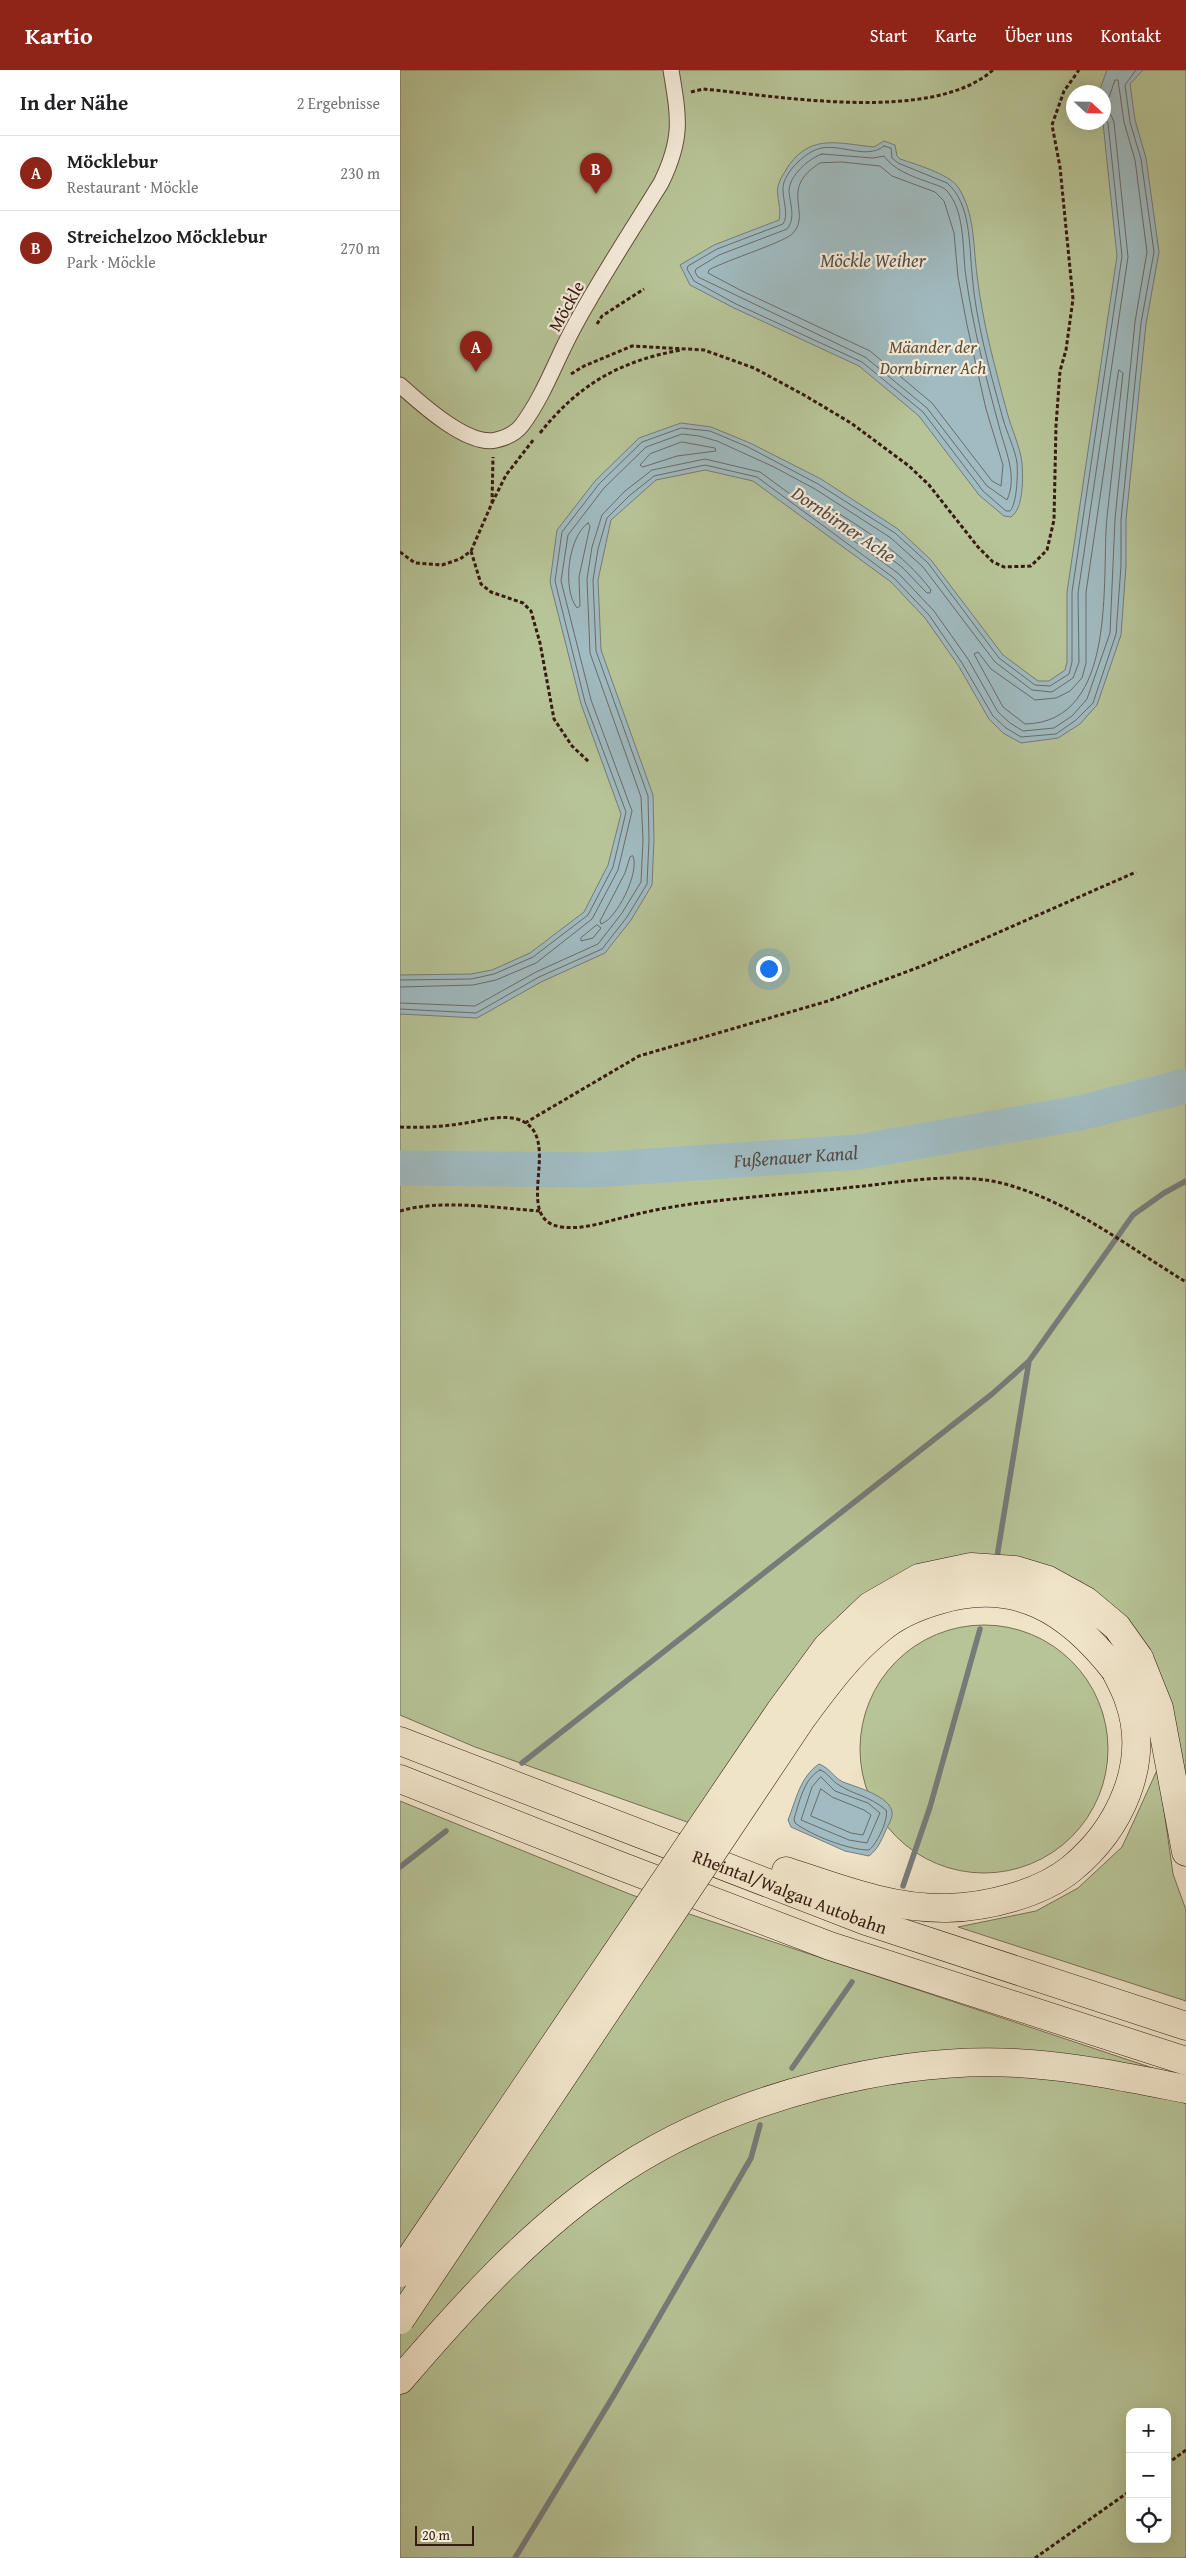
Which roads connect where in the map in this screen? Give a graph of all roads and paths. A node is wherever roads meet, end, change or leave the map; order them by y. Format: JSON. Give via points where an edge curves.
{"nodes":[{"id":1,"x":672,"y":70,"type":"edge"},
{"id":2,"x":993,"y":70,"type":"edge"},
{"id":3,"x":1080,"y":70,"type":"edge"},
{"id":4,"x":676,"y":95,"type":"junction"},
{"id":5,"x":644,"y":289,"type":"dead end"},
{"id":6,"x":595,"y":328,"type":"dead end"},
{"id":7,"x":687,"y":349,"type":"junction"},
{"id":8,"x":400,"y":385,"type":"edge"},
{"id":9,"x":544,"y":392,"type":"junction"},
{"id":10,"x":494,"y":441,"type":"junction"},
{"id":11,"x":492,"y":503,"type":"junction"},
{"id":12,"x":471,"y":551,"type":"junction"},
{"id":13,"x":400,"y":552,"type":"edge"},
{"id":14,"x":589,"y":762,"type":"dead end"},
{"id":15,"x":1136,"y":872,"type":"dead end"},
{"id":16,"x":525,"y":1122,"type":"junction"},
{"id":17,"x":400,"y":1127,"type":"edge"},
{"id":18,"x":400,"y":1211,"type":"edge"},
{"id":19,"x":540,"y":1211,"type":"junction"},
{"id":20,"x":1186,"y":1282,"type":"edge"},
{"id":21,"x":1127,"y":1664,"type":"junction"},
{"id":22,"x":400,"y":1740,"type":"edge"},
{"id":23,"x":400,"y":1779,"type":"edge"},
{"id":24,"x":632,"y":1831,"type":"junction"},
{"id":25,"x":1186,"y":1852,"type":"edge"},
{"id":26,"x":1186,"y":2026,"type":"edge"},
{"id":27,"x":1186,"y":2061,"type":"edge"},
{"id":28,"x":1186,"y":2089,"type":"edge"},
{"id":29,"x":400,"y":2273,"type":"edge"},
{"id":30,"x":400,"y":2320,"type":"edge"},
{"id":31,"x":400,"y":2380,"type":"edge"},
{"id":32,"x":1186,"y":2450,"type":"edge"},
{"id":33,"x":1171,"y":2461,"type":"edge"},
{"id":34,"x":1126,"y":2494,"type":"edge"},
{"id":35,"x":1035,"y":2558,"type":"edge"}],
"edges":[{"from":1,"to":4,"type":"street","name":"Möckle"},
{"from":2,"to":4,"type":"path","via":[[960,90],[928,97],[868,102],[703,89]]},
{"from":3,"to":7,"type":"path","via":[[1064,91],[1052,125],[1060,167],[1073,298],[1060,371],[1054,520],[1047,550],[1031,566],[1004,567],[993,562],[929,485],[851,423],[754,368],[704,350]]},
{"from":4,"to":9,"type":"street","name":"Möckle","via":[[678,137],[673,158],[574,326]]},
{"from":5,"to":6,"type":"path","via":[[602,316]]},
{"from":7,"to":9,"type":"path","via":[[632,346],[584,366]]},
{"from":7,"to":11,"type":"path","via":[[661,353],[617,367],[588,384],[541,431],[506,475]]},
{"from":8,"to":10,"type":"street","via":[[424,406],[471,437]]},
{"from":9,"to":10,"type":"street","name":"Möckle","via":[[520,428]]},
{"from":10,"to":11,"type":"path"},
{"from":11,"to":12,"type":"path"},
{"from":12,"to":13,"type":"path","via":[[442,565],[414,563]]},
{"from":12,"to":14,"type":"path","via":[[481,584],[491,592],[523,603],[531,611],[554,719],[572,746]]},
{"from":15,"to":16,"type":"path","via":[[922,966],[828,1001],[639,1056]]},
{"from":16,"to":17,"type":"path","via":[[505,1117],[435,1127]]},
{"from":16,"to":19,"type":"path","via":[[534,1129],[539,1141]]},
{"from":18,"to":19,"type":"path","via":[[414,1207],[466,1206]]},
{"from":19,"to":20,"type":"path","via":[[548,1221],[561,1227],[582,1227],[690,1204],[910,1182],[985,1180],[1047,1199]]},
{"from":21,"to":24,"type":"highway","via":[[1136,1736],[1135,1768],[1123,1806],[1100,1840],[1071,1869],[1011,1898],[976,1906],[945,1908],[875,1901],[736,1855]]},
{"from":21,"to":25,"type":"highway","via":[[1159,1708]]},
{"from":21,"to":29,"type":"highway","bridge":true,"via":[[1117,1627],[1086,1601],[1048,1580],[1015,1570],[972,1567],[919,1578],[870,1606],[827,1647],[780,1711]]},
{"from":21,"to":30,"type":"highway","bridge":true,"via":[[1093,1642],[1068,1620],[1038,1603],[995,1592],[959,1594],[917,1606],[879,1629],[842,1665],[802,1718]]},
{"from":22,"to":24,"type":"highway","name":"Rheintal/Walgau Autobahn"},
{"from":23,"to":27,"type":"highway","name":"Rheintal/Walgau Autobahn","via":[[830,1946]]},
{"from":24,"to":26,"type":"highway","name":"Rheintal/Walgau Autobahn","via":[[866,1921]]},
{"from":28,"to":31,"type":"highway","via":[[1030,2064],[955,2064],[876,2071],[814,2086],[746,2109],[688,2132],[632,2163],[563,2213],[507,2263]]},
{"from":32,"to":33,"type":"path"},
{"from":34,"to":35,"type":"path"}]}
